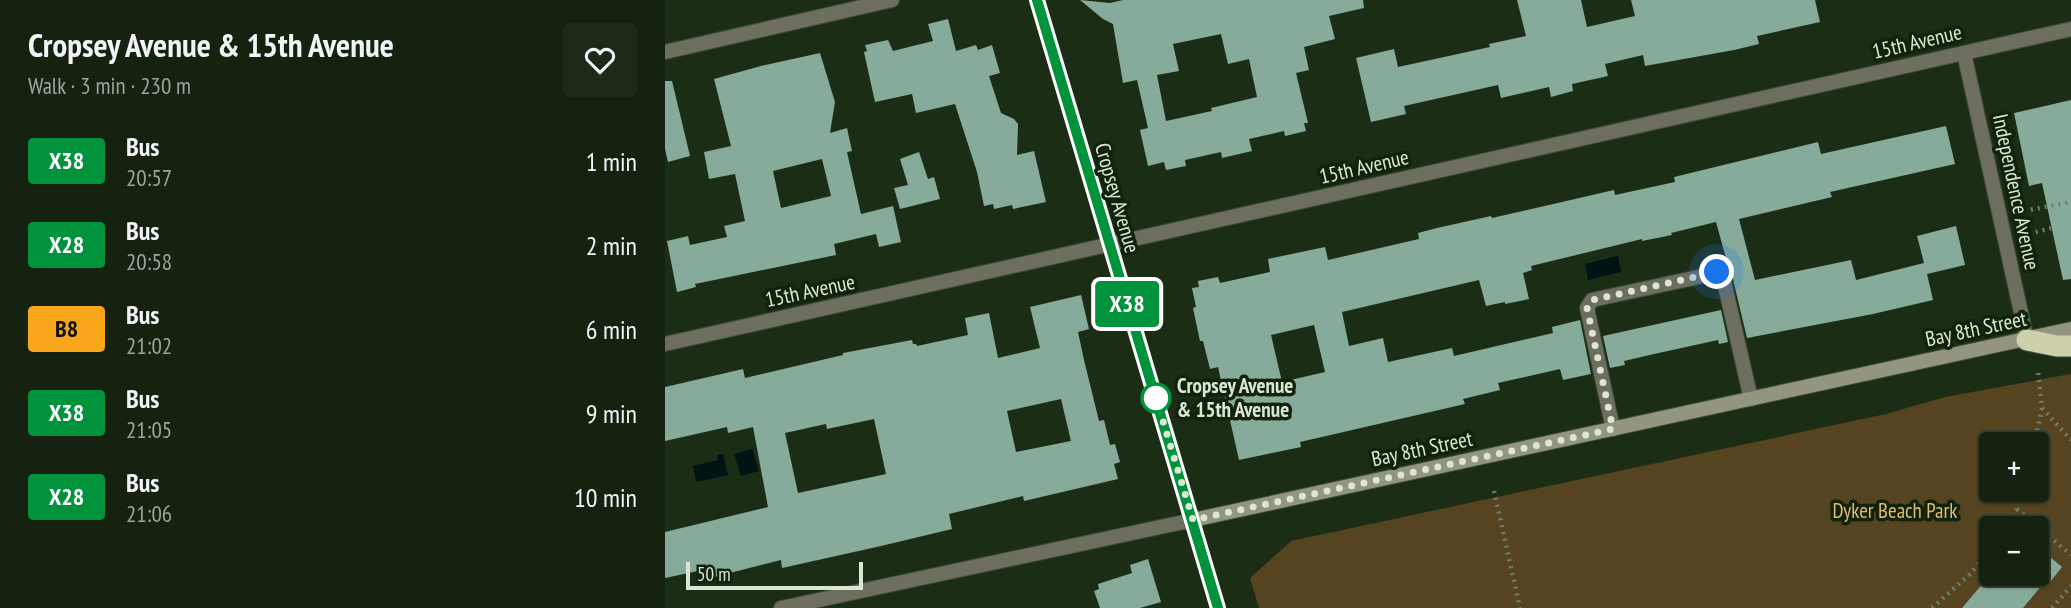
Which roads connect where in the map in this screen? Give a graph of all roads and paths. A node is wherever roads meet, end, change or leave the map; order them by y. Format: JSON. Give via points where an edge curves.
{"nodes":[{"id":1,"x":892,"y":0,"type":"edge"},
{"id":2,"x":1037,"y":0,"type":"edge"},
{"id":3,"x":2071,"y":29,"type":"edge"},
{"id":4,"x":665,"y":52,"type":"edge"},
{"id":5,"x":1964,"y":53,"type":"junction"},
{"id":6,"x":2071,"y":202,"type":"edge"},
{"id":7,"x":2024,"y":211,"type":"dead end"},
{"id":8,"x":2052,"y":228,"type":"dead end"},
{"id":9,"x":2029,"y":234,"type":"dead end"},
{"id":10,"x":1109,"y":246,"type":"junction"},
{"id":11,"x":2071,"y":329,"type":"edge"},
{"id":12,"x":2027,"y":340,"type":"junction"},
{"id":13,"x":665,"y":344,"type":"edge"},
{"id":14,"x":2071,"y":346,"type":"edge"},
{"id":15,"x":2038,"y":371,"type":"dead end"},
{"id":16,"x":1751,"y":399,"type":"junction"},
{"id":17,"x":2042,"y":408,"type":"junction"},
{"id":18,"x":1613,"y":429,"type":"junction"},
{"id":19,"x":2037,"y":432,"type":"edge"},
{"id":20,"x":2071,"y":440,"type":"edge"},
{"id":21,"x":1494,"y":491,"type":"dead end"},
{"id":22,"x":2019,"y":502,"type":"edge"},
{"id":23,"x":2017,"y":509,"type":"junction"},
{"id":24,"x":2013,"y":516,"type":"edge"},
{"id":25,"x":1193,"y":520,"type":"junction"},
{"id":26,"x":2071,"y":555,"type":"edge"},
{"id":27,"x":1979,"y":563,"type":"edge"},
{"id":28,"x":2071,"y":586,"type":"edge"},
{"id":29,"x":781,"y":608,"type":"edge"},
{"id":30,"x":1219,"y":608,"type":"edge"},
{"id":31,"x":1520,"y":608,"type":"edge"},
{"id":32,"x":1932,"y":608,"type":"edge"},
{"id":33,"x":2052,"y":608,"type":"edge"}],
"edges":[{"from":1,"to":4,"type":"street"},
{"from":2,"to":10,"type":"main road","name":"Cropsey Avenue"},
{"from":3,"to":5,"type":"street","name":"15th Avenue"},
{"from":5,"to":10,"type":"street","name":"15th Avenue"},
{"from":5,"to":12,"type":"street","name":"Independence Avenue"},
{"from":6,"to":7,"type":"path"},
{"from":8,"to":9,"type":"path"},
{"from":10,"to":13,"type":"street","name":"15th Avenue"},
{"from":10,"to":25,"type":"main road","name":"Cropsey Avenue"},
{"from":11,"to":12,"type":"main road","name":"Bay 8th Street"},
{"from":12,"to":14,"type":"highway"},
{"from":12,"to":16,"type":"main road","name":"Bay 8th Street"},
{"from":15,"to":17,"type":"path"},
{"from":16,"to":18,"type":"main road","name":"Bay 8th Street"},
{"from":16,"to":18,"type":"street","via":[[1723,277],[1717,272],[1588,303]]},
{"from":17,"to":19,"type":"path"},
{"from":17,"to":20,"type":"path"},
{"from":18,"to":25,"type":"main road","name":"Bay 8th Street"},
{"from":21,"to":31,"type":"path"},
{"from":22,"to":23,"type":"path"},
{"from":23,"to":24,"type":"path"},
{"from":23,"to":26,"type":"path"},
{"from":25,"to":29,"type":"street","name":"Bay 8th Street"},
{"from":25,"to":30,"type":"main road","name":"Cropsey Avenue"},
{"from":27,"to":32,"type":"path"},
{"from":28,"to":33,"type":"path"}]}
